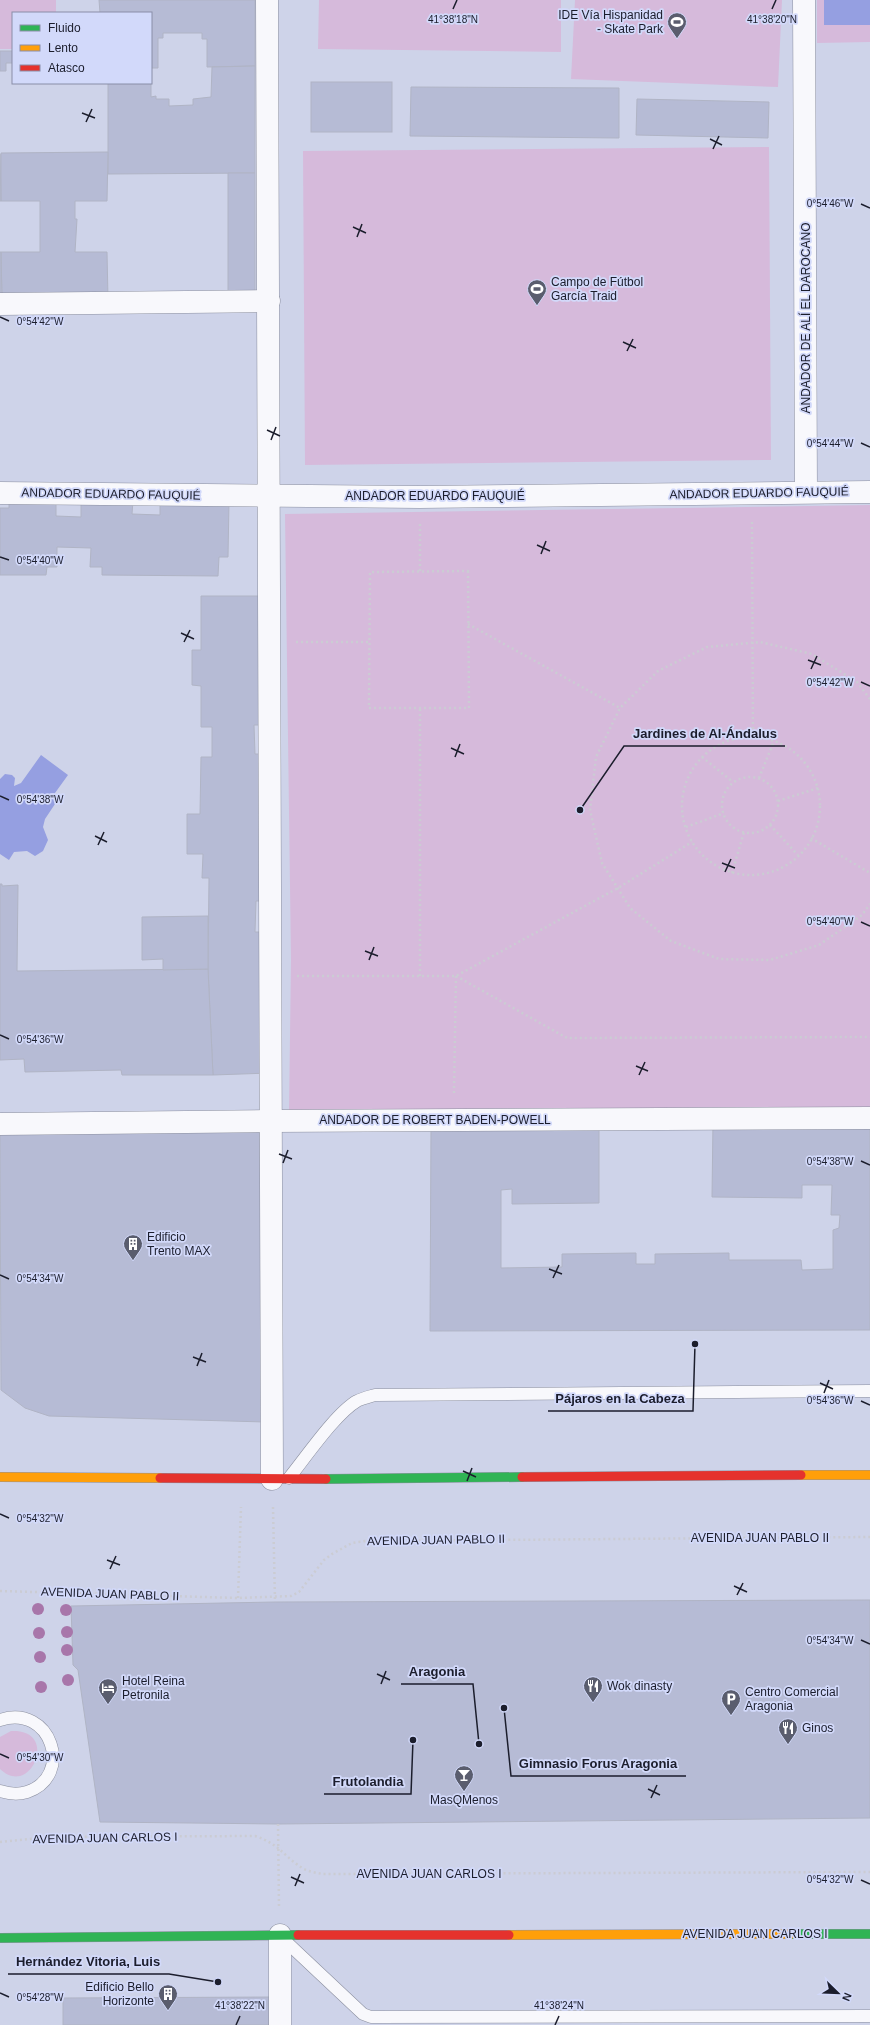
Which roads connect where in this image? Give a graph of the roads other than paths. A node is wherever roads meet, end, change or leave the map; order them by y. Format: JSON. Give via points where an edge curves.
{"nodes":[{"id":1,"x":268,"y":0,"type":"edge"},
{"id":2,"x":804,"y":0,"type":"edge"},
{"id":3,"x":269,"y":301,"type":"junction"},
{"id":4,"x":0,"y":304,"type":"edge"},
{"id":5,"x":0,"y":492,"type":"edge"},
{"id":6,"x":806,"y":492,"type":"junction"},
{"id":7,"x":870,"y":492,"type":"edge"},
{"id":8,"x":269,"y":497,"type":"junction"},
{"id":9,"x":870,"y":1118,"type":"edge"},
{"id":10,"x":271,"y":1121,"type":"junction"},
{"id":11,"x":0,"y":1124,"type":"edge"},
{"id":12,"x":870,"y":1391,"type":"edge"},
{"id":13,"x":870,"y":1475,"type":"edge"},
{"id":14,"x":0,"y":1477,"type":"edge"},
{"id":15,"x":281,"y":1478,"type":"junction"},
{"id":16,"x":0,"y":1720,"type":"edge"},
{"id":17,"x":0,"y":1790,"type":"edge"},
{"id":18,"x":870,"y":1934,"type":"edge"},
{"id":19,"x":280,"y":1935,"type":"junction"},
{"id":20,"x":0,"y":1938,"type":"edge"},
{"id":21,"x":870,"y":2016,"type":"edge"},
{"id":22,"x":280,"y":2025,"type":"edge"}],
"edges":[{"from":1,"to":3,"type":"street"},
{"from":2,"to":6,"type":"street","name":"ANDADOR DE ALÍ EL DAROCANO"},
{"from":3,"to":4,"type":"street"},
{"from":3,"to":8,"type":"street"},
{"from":5,"to":8,"type":"street","name":"ANDADOR EDUARDO FAUQUIÉ"},
{"from":6,"to":7,"type":"street","name":"ANDADOR EDUARDO FAUQUIÉ"},
{"from":6,"to":8,"type":"street","name":"ANDADOR EDUARDO FAUQUIÉ"},
{"from":8,"to":10,"type":"street"},
{"from":9,"to":10,"type":"street","name":"ANDADOR DE ROBERT BADEN-POWELL"},
{"from":10,"to":11,"type":"street","name":"ANDADOR DE ROBERT BADEN-POWELL"},
{"from":10,"to":15,"type":"street"},
{"from":12,"to":15,"type":"lane","via":[[375,1395],[364,1397],[350,1406]]},
{"from":13,"to":15,"type":"street"},
{"from":14,"to":15,"type":"street"},
{"from":16,"to":17,"type":"lane","via":[[19,1717],[41,1726],[48,1735],[54,1758],[43,1782],[32,1790],[19,1794]]},
{"from":18,"to":19,"type":"street","name":"AVENIDA JUAN CARLOS I"},
{"from":19,"to":20,"type":"street","name":"AVENIDA JUAN CARLOS I"},
{"from":19,"to":21,"type":"lane","via":[[363,2014],[370,2017]]},
{"from":19,"to":22,"type":"street"}]}
